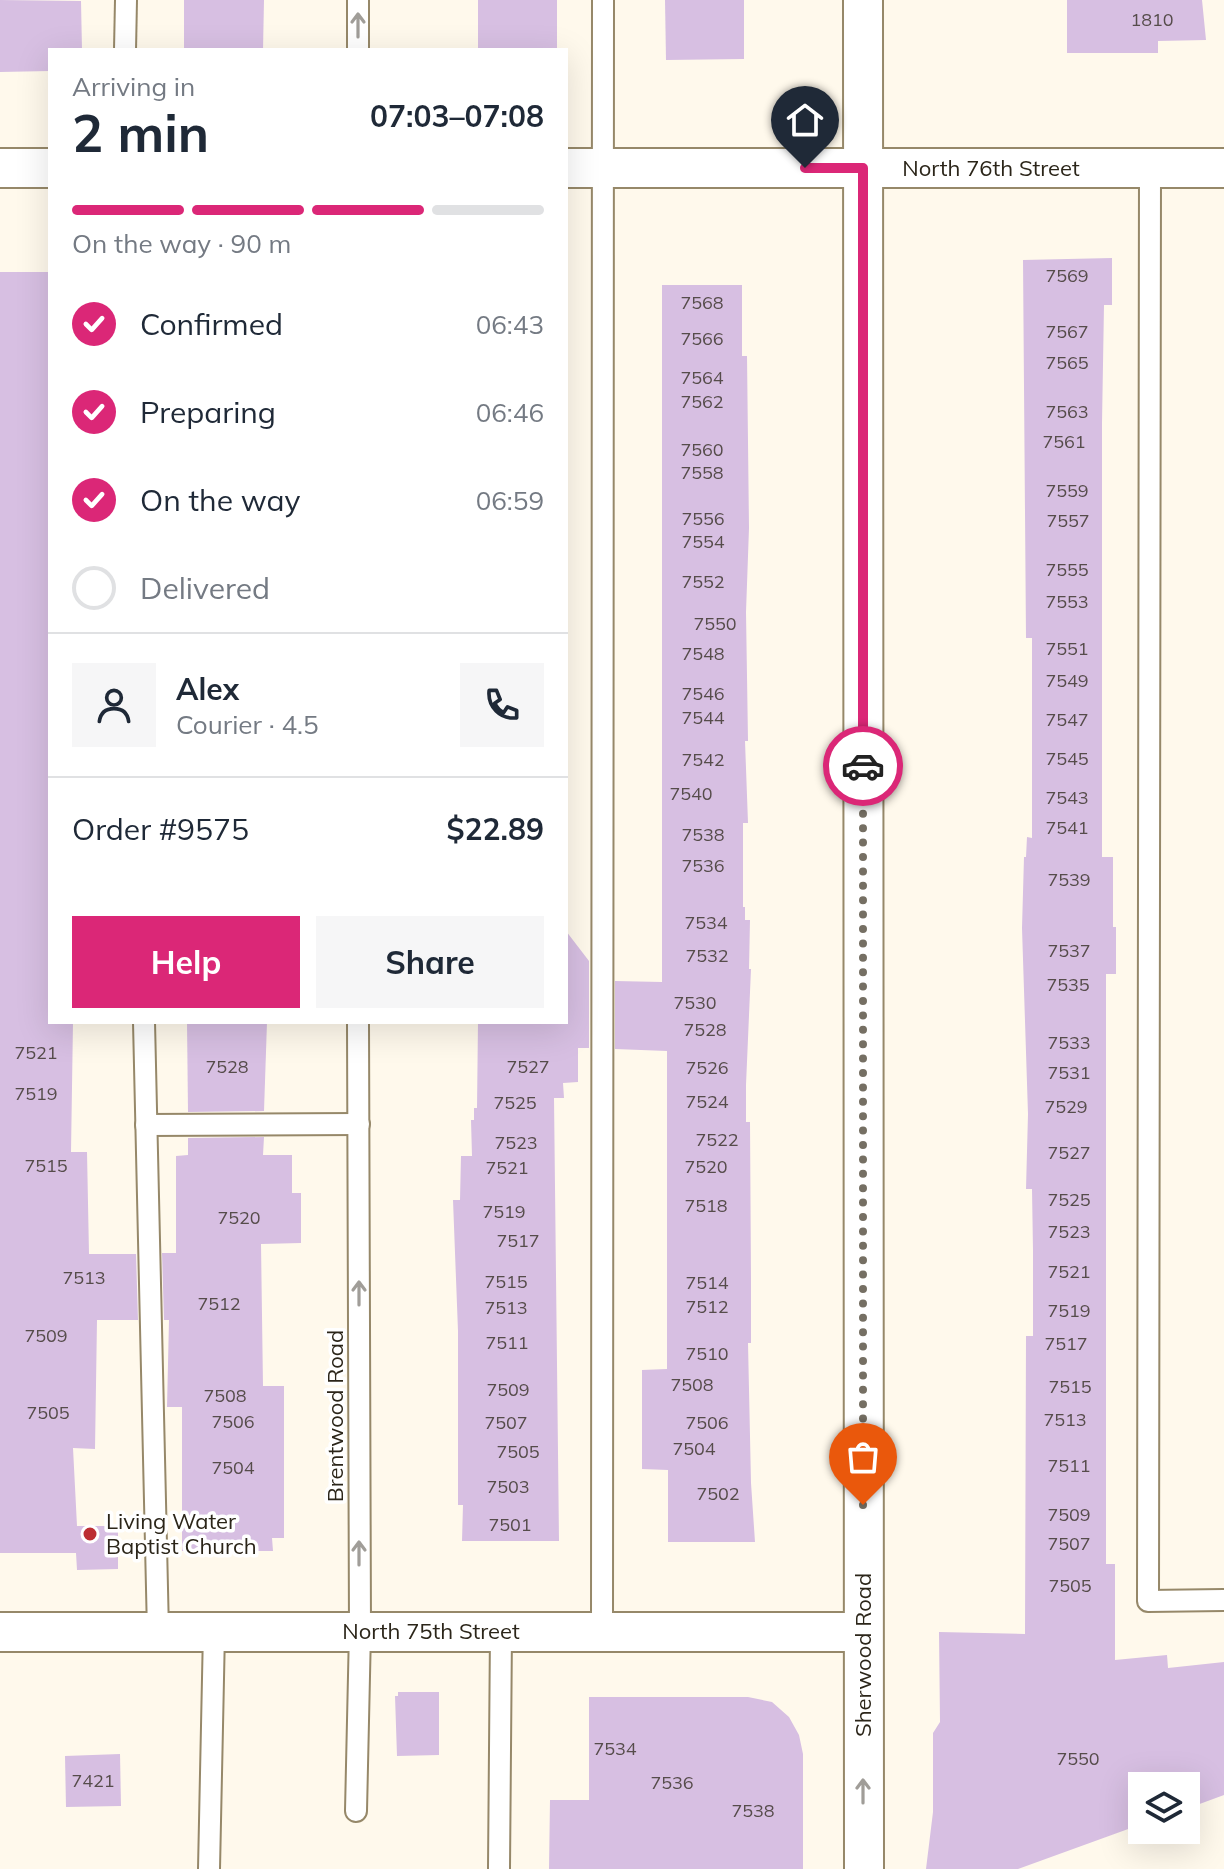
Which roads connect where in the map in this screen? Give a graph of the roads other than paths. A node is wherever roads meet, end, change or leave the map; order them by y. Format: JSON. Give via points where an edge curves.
{"nodes":[{"id":1,"x":126,"y":0,"type":"edge"},
{"id":2,"x":358,"y":0,"type":"edge"},
{"id":3,"x":603,"y":0,"type":"edge"},
{"id":4,"x":863,"y":0,"type":"edge"},
{"id":5,"x":125,"y":48,"type":"edge"},
{"id":6,"x":358,"y":48,"type":"edge"},
{"id":7,"x":0,"y":168,"type":"edge"},
{"id":8,"x":48,"y":168,"type":"edge"},
{"id":9,"x":568,"y":168,"type":"edge"},
{"id":10,"x":604,"y":168,"type":"junction"},
{"id":11,"x":863,"y":168,"type":"junction"},
{"id":12,"x":1150,"y":168,"type":"junction"},
{"id":13,"x":1224,"y":168,"type":"edge"},
{"id":14,"x":144,"y":1024,"type":"edge"},
{"id":15,"x":358,"y":1024,"type":"edge"},
{"id":16,"x":359,"y":1124,"type":"junction"},
{"id":17,"x":146,"y":1125,"type":"junction"},
{"id":18,"x":1224,"y":1600,"type":"edge"},
{"id":19,"x":214,"y":1631,"type":"junction"},
{"id":20,"x":360,"y":1631,"type":"junction"},
{"id":21,"x":501,"y":1631,"type":"junction"},
{"id":22,"x":602,"y":1631,"type":"junction"},
{"id":23,"x":0,"y":1632,"type":"edge"},
{"id":24,"x":158,"y":1632,"type":"junction"},
{"id":25,"x":863,"y":1632,"type":"junction"},
{"id":26,"x":356,"y":1811,"type":"dead end"},
{"id":27,"x":499,"y":1868,"type":"edge"},
{"id":28,"x":209,"y":1869,"type":"edge"},
{"id":29,"x":864,"y":1869,"type":"edge"}],
"edges":[{"from":1,"to":5,"type":"lane"},
{"from":6,"to":2,"type":"lane","one_way":true},
{"from":3,"to":10,"type":"lane"},
{"from":4,"to":11,"type":"street","name":"Sherwood Road"},
{"from":7,"to":8,"type":"street"},
{"from":9,"to":10,"type":"street","name":"North 76th Street"},
{"from":10,"to":11,"type":"street","name":"North 76th Street"},
{"from":10,"to":22,"type":"lane"},
{"from":11,"to":12,"type":"street","name":"North 76th Street"},
{"from":11,"to":25,"type":"street","name":"Sherwood Road"},
{"from":12,"to":13,"type":"street","name":"North 76th Street"},
{"from":12,"to":18,"type":"lane","via":[[1148,1601]]},
{"from":14,"to":17,"type":"lane"},
{"from":15,"to":16,"type":"lane","name":"Brentwood Road"},
{"from":16,"to":17,"type":"lane"},
{"from":20,"to":16,"type":"lane","name":"Brentwood Road","one_way":true},
{"from":17,"to":24,"type":"lane"},
{"from":19,"to":20,"type":"street","name":"North 75th Street"},
{"from":19,"to":24,"type":"street","name":"North 75th Street"},
{"from":19,"to":28,"type":"lane"},
{"from":20,"to":21,"type":"street","name":"North 75th Street"},
{"from":20,"to":26,"type":"lane","name":"Brentwood Road"},
{"from":21,"to":22,"type":"street","name":"North 75th Street"},
{"from":21,"to":27,"type":"lane"},
{"from":22,"to":25,"type":"street","name":"North 75th Street"},
{"from":23,"to":24,"type":"street","name":"North 75th Street"},
{"from":29,"to":25,"type":"street","name":"Sherwood Road","one_way":true}]}
